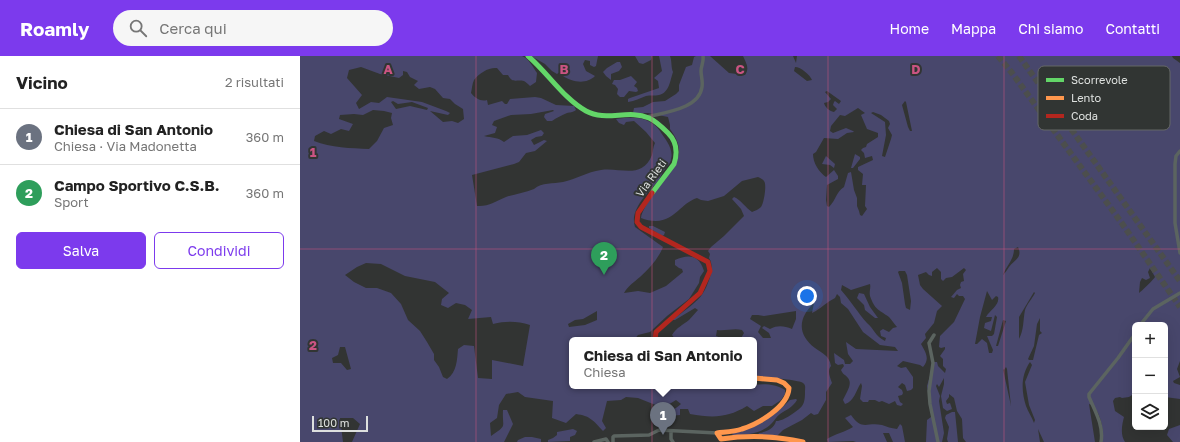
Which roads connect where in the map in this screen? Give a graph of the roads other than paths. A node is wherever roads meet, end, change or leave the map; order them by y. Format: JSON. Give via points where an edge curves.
{"nodes":[{"id":1,"x":528,"y":56,"type":"edge"},
{"id":2,"x":703,"y":56,"type":"edge"},
{"id":3,"x":646,"y":117,"type":"junction"},
{"id":4,"x":1180,"y":151,"type":"edge"},
{"id":5,"x":1180,"y":253,"type":"edge"},
{"id":6,"x":1180,"y":293,"type":"edge"},
{"id":7,"x":1143,"y":322,"type":"edge"},
{"id":8,"x":934,"y":335,"type":"dead end"},
{"id":9,"x":655,"y":337,"type":"edge"},
{"id":10,"x":1132,"y":338,"type":"edge"},
{"id":11,"x":757,"y":378,"type":"edge"},
{"id":12,"x":671,"y":431,"type":"junction"},
{"id":13,"x":717,"y":433,"type":"junction"},
{"id":14,"x":594,"y":442,"type":"edge"},
{"id":15,"x":608,"y":442,"type":"edge"},
{"id":16,"x":613,"y":442,"type":"edge"},
{"id":17,"x":673,"y":442,"type":"edge"},
{"id":18,"x":803,"y":442,"type":"edge"},
{"id":19,"x":938,"y":442,"type":"edge"},
{"id":20,"x":1101,"y":442,"type":"edge"}],
"edges":[{"from":1,"to":3,"type":"street","name":"Via Rieti","via":[[587,112],[599,116]]},
{"from":2,"to":3,"type":"street","via":[[702,86],[697,97],[678,110]]},
{"from":3,"to":9,"type":"street","name":"Via Rieti","via":[[662,126],[673,138],[677,154],[674,164],[638,213],[637,222],[641,227],[705,260],[710,266],[700,293],[660,328]]},
{"from":4,"to":5,"type":"street","via":[[1175,164],[1175,223]]},
{"from":6,"to":7,"type":"street","via":[[1153,310]]},
{"from":8,"to":19,"type":"street","via":[[929,343],[933,363],[929,391]]},
{"from":10,"to":20,"type":"street","via":[[1089,394],[1100,424]]},
{"from":11,"to":13,"type":"street","via":[[784,383],[789,391],[788,398],[758,423],[740,430]]},
{"from":12,"to":13,"type":"street"},
{"from":12,"to":16,"type":"street","via":[[659,430],[650,435],[614,436]]},
{"from":12,"to":17,"type":"street"},
{"from":13,"to":18,"type":"street","via":[[720,439],[776,437]]},
{"from":14,"to":15,"type":"street","via":[[606,439]]}]}
